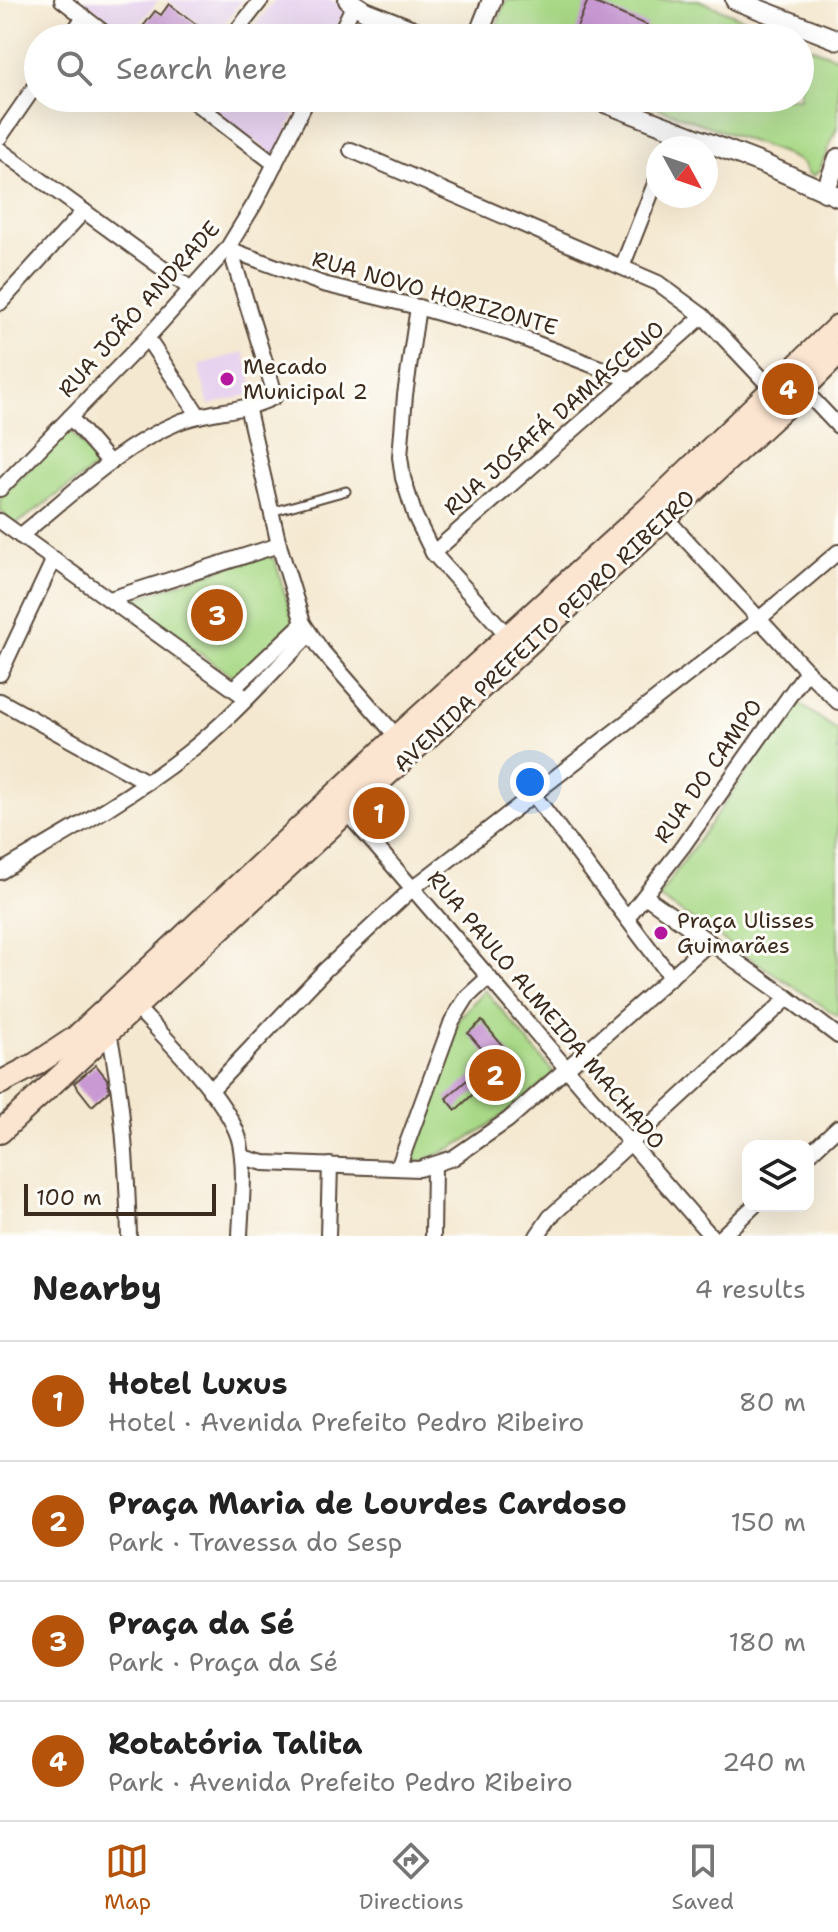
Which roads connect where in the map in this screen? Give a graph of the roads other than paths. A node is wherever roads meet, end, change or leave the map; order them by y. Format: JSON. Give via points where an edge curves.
{"nodes":[{"id":1,"x":62,"y":0,"type":"edge"},
{"id":2,"x":261,"y":0,"type":"edge"},
{"id":3,"x":492,"y":0,"type":"edge"},
{"id":4,"x":735,"y":0,"type":"edge"},
{"id":5,"x":359,"y":4,"type":"edge"},
{"id":6,"x":84,"y":17,"type":"junction"},
{"id":7,"x":79,"y":24,"type":"edge"},
{"id":8,"x":93,"y":24,"type":"edge"},
{"id":9,"x":242,"y":24,"type":"edge"},
{"id":10,"x":347,"y":24,"type":"edge"},
{"id":11,"x":403,"y":24,"type":"edge"},
{"id":12,"x":483,"y":24,"type":"edge"},
{"id":13,"x":797,"y":24,"type":"edge"},
{"id":14,"x":814,"y":31,"type":"edge"},
{"id":15,"x":838,"y":40,"type":"edge"},
{"id":16,"x":24,"y":102,"type":"edge"},
{"id":17,"x":207,"y":112,"type":"edge"},
{"id":18,"x":301,"y":112,"type":"edge"},
{"id":19,"x":629,"y":112,"type":"edge"},
{"id":20,"x":676,"y":130,"type":"junction"},
{"id":21,"x":674,"y":136,"type":"edge"},
{"id":22,"x":0,"y":137,"type":"edge"},
{"id":23,"x":0,"y":150,"type":"edge"},
{"id":24,"x":351,"y":150,"type":"dead end"},
{"id":25,"x":838,"y":158,"type":"edge"},
{"id":26,"x":275,"y":164,"type":"junction"},
{"id":27,"x":832,"y":195,"type":"edge"},
{"id":28,"x":646,"y":206,"type":"edge"},
{"id":29,"x":84,"y":211,"type":"junction"},
{"id":30,"x":232,"y":251,"type":"junction"},
{"id":31,"x":622,"y":267,"type":"junction"},
{"id":32,"x":191,"y":289,"type":"junction"},
{"id":33,"x":0,"y":303,"type":"edge"},
{"id":34,"x":418,"y":307,"type":"junction"},
{"id":35,"x":703,"y":316,"type":"junction"},
{"id":36,"x":838,"y":326,"type":"edge"},
{"id":37,"x":147,"y":338,"type":"junction"},
{"id":38,"x":838,"y":354,"type":"edge"},
{"id":39,"x":631,"y":380,"type":"junction"},
{"id":40,"x":788,"y":390,"type":"junction"},
{"id":41,"x":247,"y":406,"type":"junction"},
{"id":42,"x":199,"y":416,"type":"junction"},
{"id":43,"x":70,"y":417,"type":"junction"},
{"id":44,"x":838,"y":426,"type":"edge"},
{"id":45,"x":110,"y":463,"type":"junction"},
{"id":46,"x":0,"y":489,"type":"edge"},
{"id":47,"x":346,"y":491,"type":"dead end"},
{"id":48,"x":659,"y":511,"type":"junction"},
{"id":49,"x":271,"y":512,"type":"junction"},
{"id":50,"x":0,"y":521,"type":"edge"},
{"id":51,"x":20,"y":536,"type":"junction"},
{"id":52,"x":279,"y":545,"type":"junction"},
{"id":53,"x":838,"y":552,"type":"edge"},
{"id":54,"x":433,"y":553,"type":"junction"},
{"id":55,"x":54,"y":559,"type":"junction"},
{"id":56,"x":110,"y":599,"type":"junction"},
{"id":57,"x":759,"y":619,"type":"junction"},
{"id":58,"x":306,"y":629,"type":"junction"},
{"id":59,"x":515,"y":643,"type":"junction"},
{"id":60,"x":807,"y":671,"type":"junction"},
{"id":61,"x":0,"y":674,"type":"edge"},
{"id":62,"x":234,"y":688,"type":"junction"},
{"id":63,"x":246,"y":698,"type":"junction"},
{"id":64,"x":0,"y":701,"type":"edge"},
{"id":65,"x":838,"y":702,"type":"edge"},
{"id":66,"x":404,"y":745,"type":"junction"},
{"id":67,"x":147,"y":782,"type":"junction"},
{"id":68,"x":533,"y":794,"type":"junction"},
{"id":69,"x":340,"y":805,"type":"junction"},
{"id":70,"x":0,"y":872,"type":"edge"},
{"id":71,"x":413,"y":888,"type":"junction"},
{"id":72,"x":645,"y":896,"type":"junction"},
{"id":73,"x":627,"y":918,"type":"junction"},
{"id":74,"x":709,"y":943,"type":"junction"},
{"id":75,"x":489,"y":977,"type":"junction"},
{"id":76,"x":671,"y":977,"type":"junction"},
{"id":77,"x":788,"y":998,"type":"junction"},
{"id":78,"x":136,"y":1007,"type":"junction"},
{"id":79,"x":103,"y":1026,"type":"junction"},
{"id":80,"x":838,"y":1036,"type":"edge"},
{"id":81,"x":566,"y":1071,"type":"junction"},
{"id":82,"x":3,"y":1082,"type":"edge"},
{"id":83,"x":210,"y":1091,"type":"junction"},
{"id":84,"x":27,"y":1108,"type":"junction"},
{"id":85,"x":838,"y":1127,"type":"edge"},
{"id":86,"x":0,"y":1132,"type":"edge"},
{"id":87,"x":631,"y":1144,"type":"junction"},
{"id":88,"x":814,"y":1149,"type":"edge"},
{"id":89,"x":242,"y":1157,"type":"junction"},
{"id":90,"x":330,"y":1165,"type":"junction"},
{"id":91,"x":434,"y":1165,"type":"junction"},
{"id":92,"x":398,"y":1168,"type":"junction"},
{"id":93,"x":748,"y":1212,"type":"edge"},
{"id":94,"x":129,"y":1236,"type":"edge"},
{"id":95,"x":240,"y":1236,"type":"edge"},
{"id":96,"x":328,"y":1236,"type":"edge"},
{"id":97,"x":433,"y":1236,"type":"edge"},
{"id":98,"x":537,"y":1236,"type":"edge"},
{"id":99,"x":711,"y":1236,"type":"edge"},
{"id":100,"x":722,"y":1236,"type":"edge"}],
"edges":[{"from":1,"to":6,"type":"street"},
{"from":2,"to":9,"type":"street"},
{"from":3,"to":12,"type":"street"},
{"from":4,"to":13,"type":"street"},
{"from":5,"to":10,"type":"street"},
{"from":5,"to":11,"type":"street"},
{"from":6,"to":7,"type":"street"},
{"from":6,"to":8,"type":"street"},
{"from":14,"to":15,"type":"street"},
{"from":16,"to":22,"type":"street"},
{"from":17,"to":26,"type":"street"},
{"from":18,"to":26,"type":"street","name":"RUA JOÃO ANDRADE"},
{"from":19,"to":20,"type":"street"},
{"from":20,"to":21,"type":"street"},
{"from":20,"to":27,"type":"street"},
{"from":23,"to":29,"type":"street"},
{"from":24,"to":31,"type":"street"},
{"from":25,"to":27,"type":"street"},
{"from":26,"to":30,"type":"street","name":"RUA JOÃO ANDRADE"},
{"from":28,"to":31,"type":"street"},
{"from":29,"to":32,"type":"street"},
{"from":29,"to":33,"type":"street"},
{"from":30,"to":32,"type":"street","name":"RUA JOÃO ANDRADE"},
{"from":30,"to":34,"type":"street","name":"RUA NOVO HORIZONTE","via":[[323,284]]},
{"from":30,"to":41,"type":"street","via":[[275,394]]},
{"from":31,"to":35,"type":"street","via":[[658,283]]},
{"from":32,"to":37,"type":"street","name":"RUA JOÃO ANDRADE"},
{"from":34,"to":39,"type":"street","name":"RUA NOVO HORIZONTE","via":[[509,333]]},
{"from":34,"to":54,"type":"street","via":[[400,457],[415,516]]},
{"from":35,"to":39,"type":"street","name":"RUA JOSAFÁ DAMASCENO"},
{"from":35,"to":40,"type":"street"},
{"from":36,"to":40,"type":"main road","name":"AVENIDA PREFEITO PEDRO RIBEIRO"},
{"from":37,"to":42,"type":"street"},
{"from":37,"to":43,"type":"street","name":"RUA JOÃO ANDRADE"},
{"from":38,"to":40,"type":"main road","name":"AVENIDA PREFEITO PEDRO RIBEIRO"},
{"from":39,"to":54,"type":"street","name":"RUA JOSAFÁ DAMASCENO"},
{"from":40,"to":44,"type":"street"},
{"from":40,"to":48,"type":"main road","name":"AVENIDA PREFEITO PEDRO RIBEIRO"},
{"from":41,"to":42,"type":"street"},
{"from":41,"to":49,"type":"street"},
{"from":42,"to":45,"type":"street","via":[[161,431]]},
{"from":43,"to":45,"type":"street"},
{"from":43,"to":46,"type":"street","name":"RUA JOÃO ANDRADE"},
{"from":45,"to":51,"type":"street"},
{"from":47,"to":49,"type":"lane"},
{"from":48,"to":57,"type":"street"},
{"from":48,"to":59,"type":"main road","name":"AVENIDA PREFEITO PEDRO RIBEIRO"},
{"from":49,"to":52,"type":"street"},
{"from":50,"to":51,"type":"street"},
{"from":51,"to":55,"type":"street"},
{"from":52,"to":56,"type":"street"},
{"from":52,"to":58,"type":"street"},
{"from":53,"to":57,"type":"street"},
{"from":54,"to":59,"type":"street"},
{"from":55,"to":56,"type":"street"},
{"from":55,"to":61,"type":"street"},
{"from":56,"to":62,"type":"street"},
{"from":57,"to":60,"type":"street"},
{"from":57,"to":68,"type":"street"},
{"from":58,"to":62,"type":"street"},
{"from":58,"to":63,"type":"street"},
{"from":58,"to":66,"type":"street"},
{"from":59,"to":66,"type":"main road","name":"AVENIDA PREFEITO PEDRO RIBEIRO"},
{"from":60,"to":65,"type":"street"},
{"from":60,"to":72,"type":"street","name":"RUA DO CAMPO"},
{"from":62,"to":63,"type":"street"},
{"from":63,"to":67,"type":"street","via":[[215,730]]},
{"from":64,"to":67,"type":"street"},
{"from":66,"to":69,"type":"main road","name":"AVENIDA PREFEITO PEDRO RIBEIRO"},
{"from":67,"to":70,"type":"street"},
{"from":68,"to":71,"type":"street"},
{"from":68,"to":73,"type":"street"},
{"from":69,"to":71,"type":"street","name":"RUA PAULO ALMEIDA MACHADO"},
{"from":69,"to":78,"type":"main road","name":"AVENIDA PREFEITO PEDRO RIBEIRO"},
{"from":69,"to":79,"type":"main road","name":"AVENIDA PREFEITO PEDRO RIBEIRO"},
{"from":71,"to":75,"type":"street","name":"RUA PAULO ALMEIDA MACHADO"},
{"from":71,"to":83,"type":"street","via":[[325,970]]},
{"from":72,"to":73,"type":"street","name":"RUA DO CAMPO"},
{"from":72,"to":74,"type":"street"},
{"from":73,"to":76,"type":"street"},
{"from":74,"to":76,"type":"street"},
{"from":74,"to":77,"type":"street"},
{"from":75,"to":81,"type":"street","name":"RUA PAULO ALMEIDA MACHADO"},
{"from":75,"to":92,"type":"street","via":[[452,1021]]},
{"from":76,"to":81,"type":"street"},
{"from":77,"to":80,"type":"street"},
{"from":77,"to":87,"type":"street"},
{"from":78,"to":79,"type":"main road","name":"AVENIDA PREFEITO PEDRO RIBEIRO"},
{"from":78,"to":83,"type":"street"},
{"from":79,"to":82,"type":"main road","name":"AVENIDA PREFEITO PEDRO RIBEIRO"},
{"from":79,"to":84,"type":"main road","name":"AVENIDA PREFEITO PEDRO RIBEIRO"},
{"from":79,"to":94,"type":"street","via":[[122,1108]]},
{"from":81,"to":87,"type":"street","name":"RUA PAULO ALMEIDA MACHADO"},
{"from":81,"to":91,"type":"street","via":[[481,1140]]},
{"from":82,"to":84,"type":"main road"},
{"from":83,"to":89,"type":"street","via":[[233,1124]]},
{"from":84,"to":86,"type":"main road","name":"AVENIDA PREFEITO PEDRO RIBEIRO"},
{"from":85,"to":88,"type":"street"},
{"from":87,"to":98,"type":"street","via":[[550,1217]]},
{"from":87,"to":99,"type":"street","name":"RUA PAULO ALMEIDA MACHADO"},
{"from":89,"to":90,"type":"street"},
{"from":89,"to":95,"type":"street"},
{"from":90,"to":92,"type":"street"},
{"from":90,"to":96,"type":"street"},
{"from":91,"to":92,"type":"street"},
{"from":91,"to":97,"type":"street"},
{"from":93,"to":100,"type":"street"}]}
